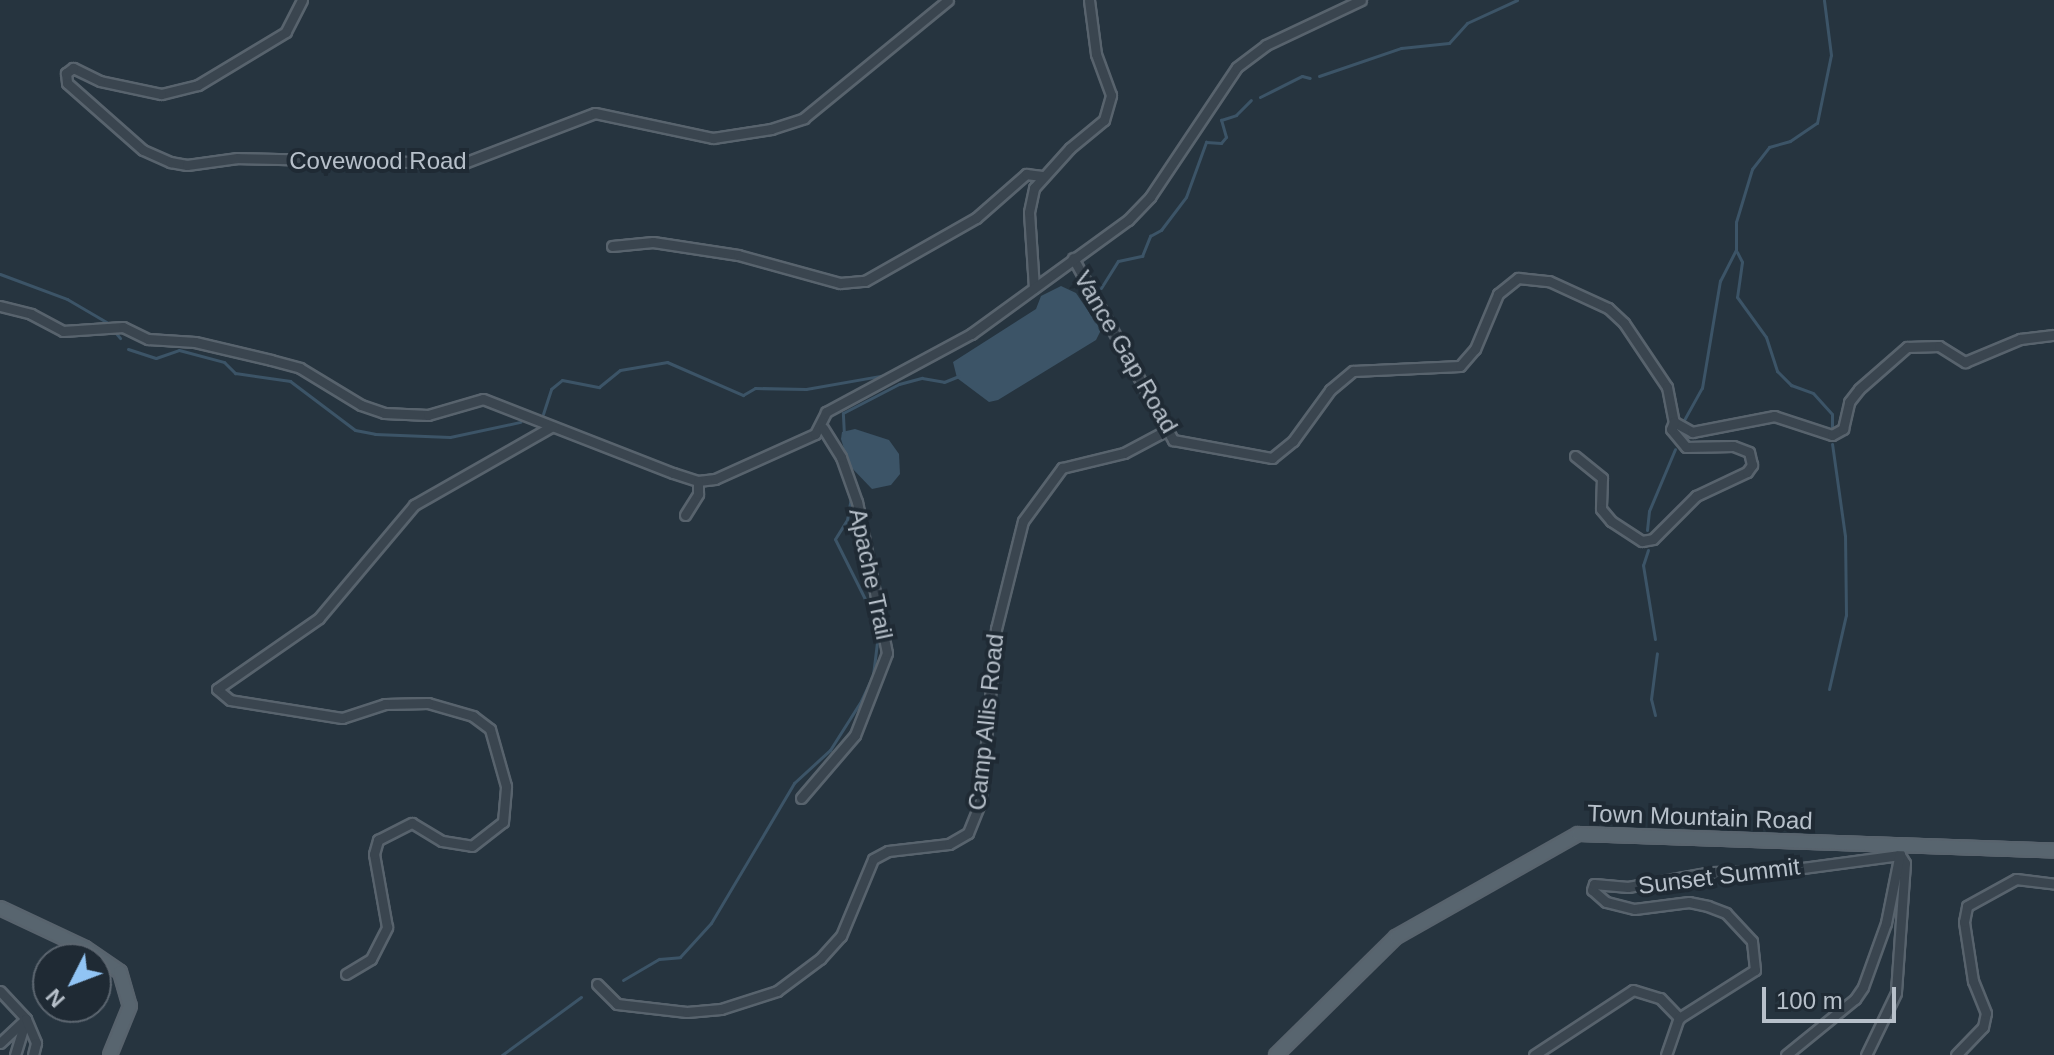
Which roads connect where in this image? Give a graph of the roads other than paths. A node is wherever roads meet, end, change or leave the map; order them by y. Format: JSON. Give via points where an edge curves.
{"nodes":[{"id":1,"x":302,"y":0,"type":"edge"},
{"id":2,"x":948,"y":0,"type":"edge"},
{"id":3,"x":1089,"y":0,"type":"edge"},
{"id":4,"x":1361,"y":0,"type":"edge"},
{"id":5,"x":1042,"y":176,"type":"junction"},
{"id":6,"x":612,"y":246,"type":"dead end"},
{"id":7,"x":1073,"y":258,"type":"junction"},
{"id":8,"x":1034,"y":288,"type":"junction"},
{"id":9,"x":0,"y":306,"type":"edge"},
{"id":10,"x":2054,"y":335,"type":"edge"},
{"id":11,"x":1674,"y":422,"type":"junction"},
{"id":12,"x":551,"y":427,"type":"junction"},
{"id":13,"x":823,"y":428,"type":"junction"},
{"id":14,"x":1167,"y":430,"type":"junction"},
{"id":15,"x":1575,"y":456,"type":"dead end"},
{"id":16,"x":698,"y":481,"type":"junction"},
{"id":17,"x":685,"y":515,"type":"dead end"},
{"id":18,"x":801,"y":798,"type":"dead end"},
{"id":19,"x":1901,"y":851,"type":"junction"},
{"id":20,"x":2054,"y":851,"type":"edge"},
{"id":21,"x":2054,"y":884,"type":"edge"},
{"id":22,"x":0,"y":908,"type":"edge"},
{"id":23,"x":346,"y":974,"type":"dead end"},
{"id":24,"x":597,"y":984,"type":"dead end"},
{"id":25,"x":0,"y":991,"type":"edge"},
{"id":26,"x":1679,"y":1018,"type":"junction"},
{"id":27,"x":26,"y":1019,"type":"junction"},
{"id":28,"x":0,"y":1043,"type":"edge"},
{"id":29,"x":15,"y":1055,"type":"edge"},
{"id":30,"x":33,"y":1055,"type":"edge"},
{"id":31,"x":110,"y":1055,"type":"edge"},
{"id":32,"x":1276,"y":1055,"type":"edge"},
{"id":33,"x":1534,"y":1055,"type":"edge"},
{"id":34,"x":1666,"y":1055,"type":"edge"},
{"id":35,"x":1786,"y":1055,"type":"edge"},
{"id":36,"x":1866,"y":1055,"type":"edge"},
{"id":37,"x":1956,"y":1055,"type":"edge"}],
"edges":[{"from":1,"to":2,"type":"street","name":"Covewood Road","via":[[286,32],[198,85],[161,94],[112,84],[73,68],[66,73],[67,83],[143,150],[170,162],[464,163],[595,113],[713,138],[804,118]]},
{"from":3,"to":5,"type":"street","via":[[1096,54],[1110,83],[1104,120]]},
{"from":4,"to":7,"type":"street","via":[[1243,62],[1210,101],[1140,209]]},
{"from":5,"to":6,"type":"street","via":[[1026,174],[976,218],[865,281],[840,283],[738,255],[653,242]]},
{"from":5,"to":8,"type":"street","via":[[1029,212]]},
{"from":7,"to":8,"type":"street"},
{"from":7,"to":14,"type":"street","name":"Vance Gap Road"},
{"from":8,"to":13,"type":"street","via":[[942,353],[826,412]]},
{"from":9,"to":12,"type":"street","via":[[63,331],[123,327],[148,339],[195,342],[300,368],[384,413],[428,415],[483,399]]},
{"from":10,"to":11,"type":"street","via":[[2020,339],[1965,362],[1939,346],[1907,347],[1859,389],[1843,429],[1832,435],[1774,416],[1692,432]]},
{"from":11,"to":14,"type":"street","name":"Vance Gap Road","via":[[1667,387],[1620,319],[1608,308],[1529,276],[1498,294],[1475,349],[1460,366],[1353,371],[1272,458],[1204,449],[1173,440]]},
{"from":11,"to":15,"type":"street","via":[[1671,429],[1686,447],[1733,446],[1749,452],[1752,465],[1696,496],[1653,539],[1642,541],[1611,521],[1601,509],[1602,478]]},
{"from":12,"to":16,"type":"street"},
{"from":12,"to":23,"type":"street","via":[[414,505],[319,618],[217,689],[230,700],[342,718],[385,704],[428,703],[473,716],[490,729],[506,786],[503,822],[472,846],[442,841],[412,823],[378,840],[374,854],[387,927],[371,959]]},
{"from":13,"to":16,"type":"street","via":[[729,475]]},
{"from":13,"to":18,"type":"street","name":"Apache Trail","via":[[841,457],[857,502],[887,653],[855,735]]},
{"from":14,"to":24,"type":"street","name":"Camp Allis Road","via":[[1124,453],[1062,468],[1023,521],[998,615],[981,800],[968,833],[949,844],[888,851],[873,859],[841,936],[777,991],[721,1009],[687,1012],[617,1004]]},
{"from":16,"to":17,"type":"street","via":[[698,494]]},
{"from":19,"to":20,"type":"main road","name":"Town Mountain Road"},
{"from":19,"to":26,"type":"street","name":"Sunset Summit","via":[[1780,871],[1711,872],[1628,887],[1594,884],[1592,890],[1606,902],[1634,909],[1689,902],[1708,906],[1726,913],[1752,941],[1755,970]]},
{"from":19,"to":32,"type":"main road","name":"Town Mountain Road","via":[[1607,833],[1566,838],[1396,937]]},
{"from":19,"to":35,"type":"street","via":[[1886,923],[1863,987]]},
{"from":19,"to":36,"type":"street","via":[[1905,863],[1896,993]]},
{"from":21,"to":37,"type":"street","via":[[2016,879],[1967,906],[1964,922],[1973,981],[1986,1013],[1983,1027]]},
{"from":22,"to":31,"type":"main road","via":[[85,948],[120,972],[130,1006]]},
{"from":25,"to":27,"type":"street"},
{"from":26,"to":33,"type":"street","via":[[1660,998],[1633,990]]},
{"from":26,"to":34,"type":"street"},
{"from":27,"to":28,"type":"street"},
{"from":27,"to":29,"type":"street"},
{"from":27,"to":30,"type":"street","via":[[36,1043]]}]}
